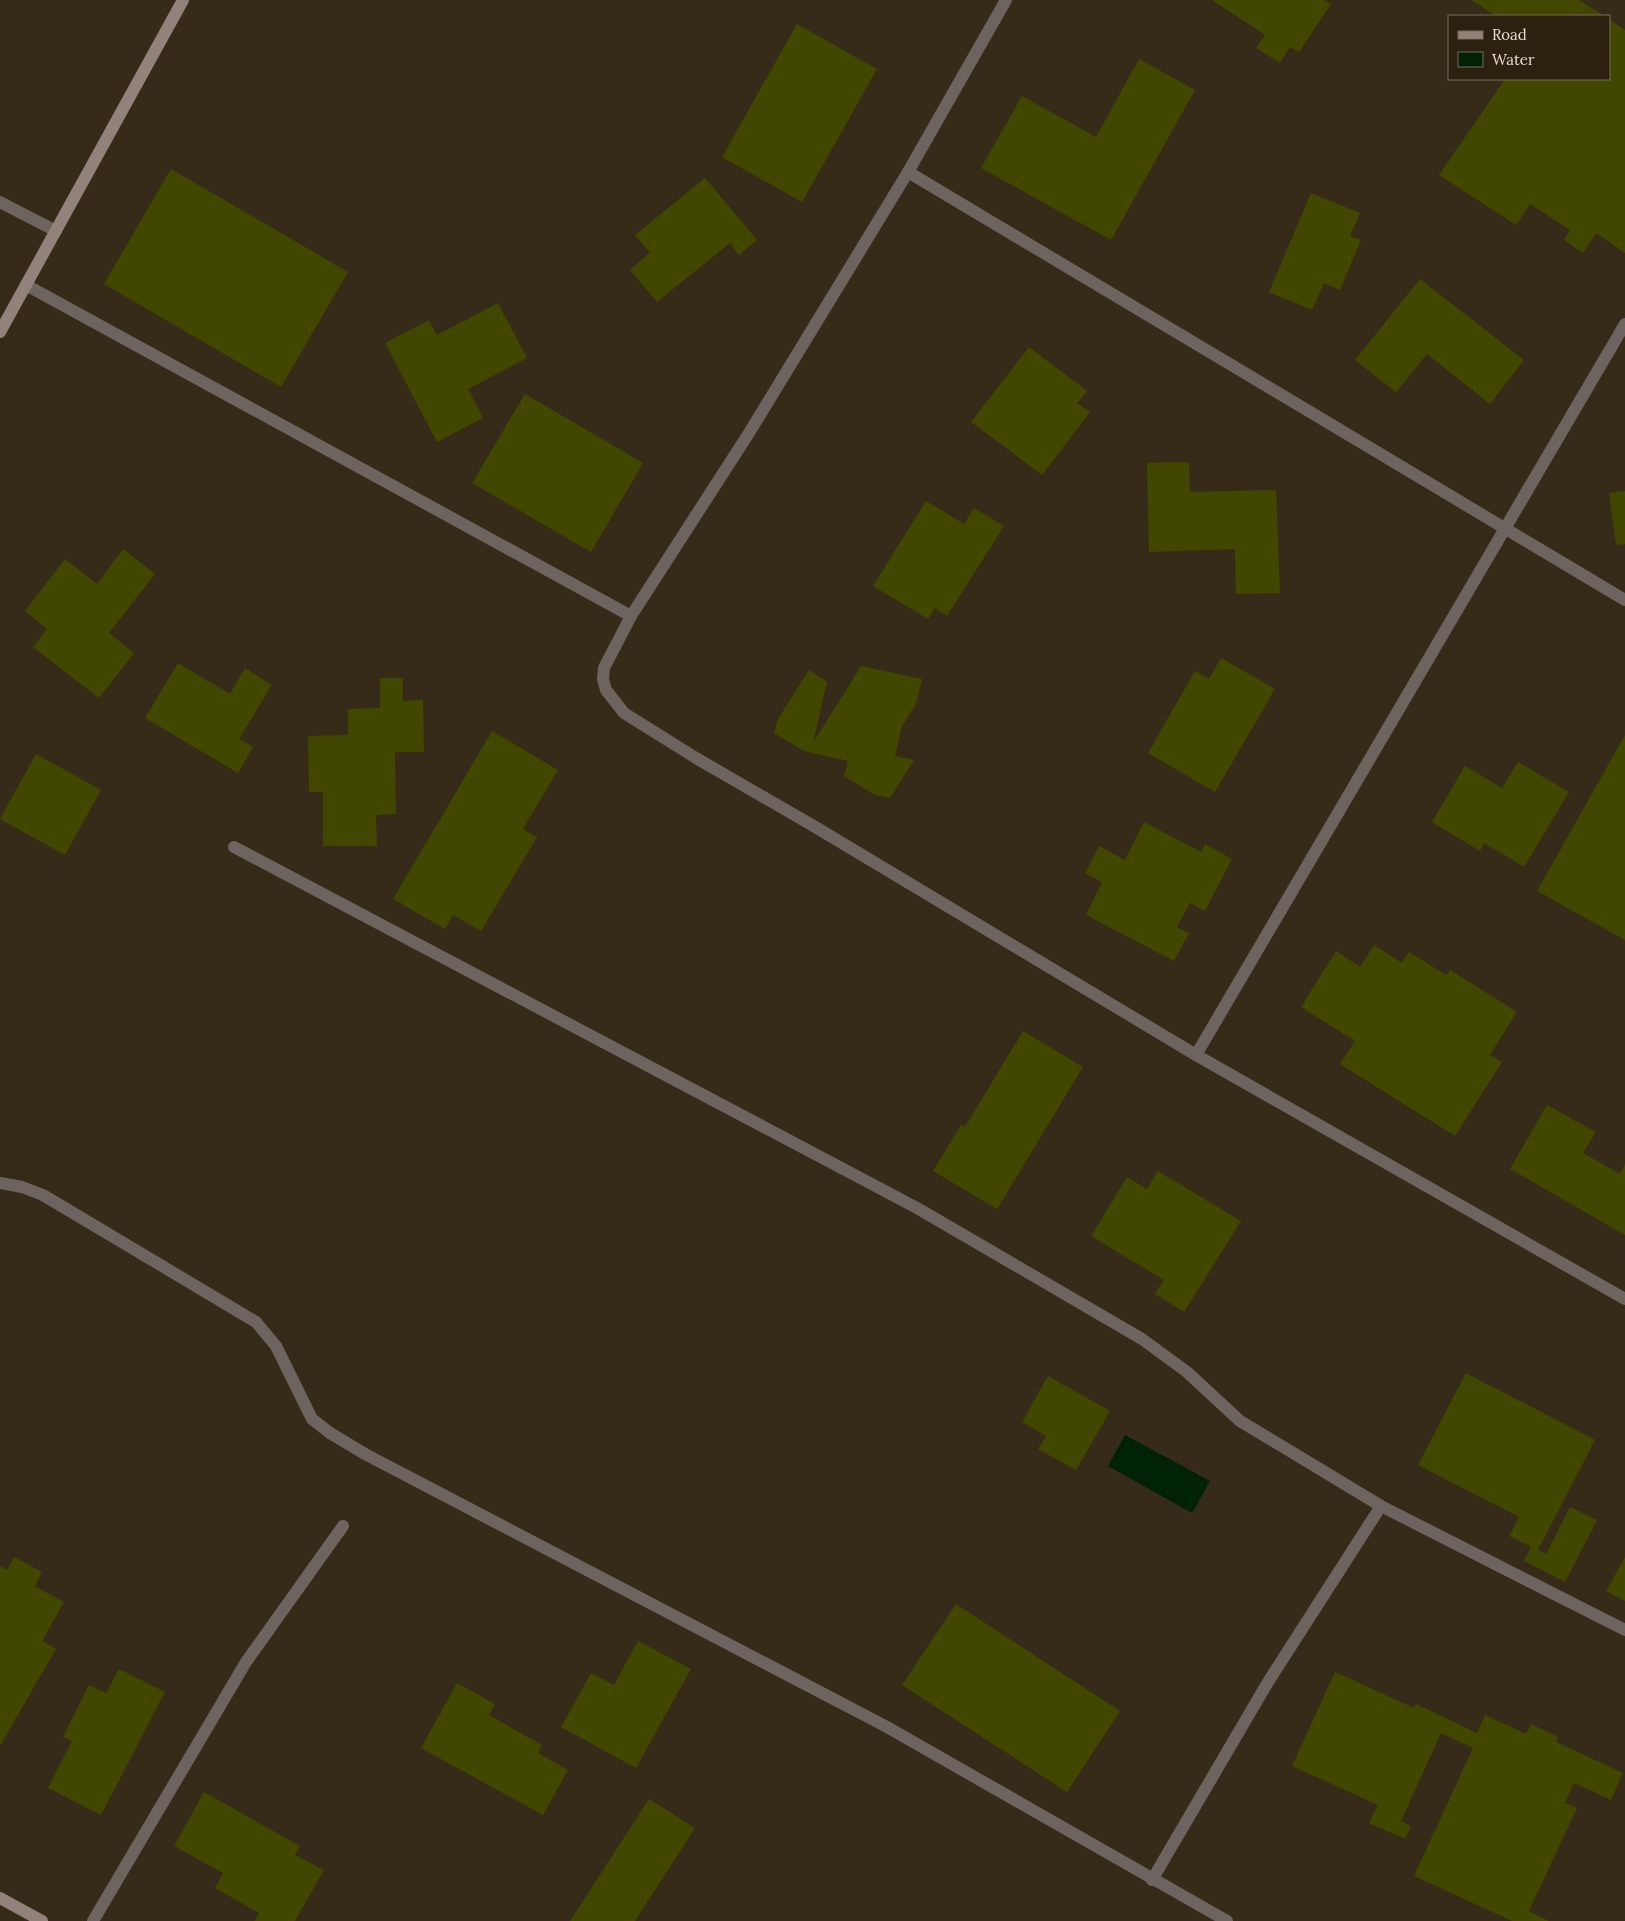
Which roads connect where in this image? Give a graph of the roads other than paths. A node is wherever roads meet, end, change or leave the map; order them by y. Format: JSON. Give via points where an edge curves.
{"nodes":[{"id":1,"x":183,"y":0,"type":"edge"},
{"id":2,"x":1006,"y":0,"type":"edge"},
{"id":3,"x":908,"y":172,"type":"junction"},
{"id":4,"x":0,"y":202,"type":"edge"},
{"id":5,"x":56,"y":231,"type":"junction"},
{"id":6,"x":26,"y":285,"type":"junction"},
{"id":7,"x":1625,"y":324,"type":"edge"},
{"id":8,"x":0,"y":332,"type":"edge"},
{"id":9,"x":1505,"y":528,"type":"junction"},
{"id":10,"x":1625,"y":600,"type":"edge"},
{"id":11,"x":632,"y":616,"type":"junction"},
{"id":12,"x":234,"y":847,"type":"dead end"},
{"id":13,"x":1196,"y":1055,"type":"junction"},
{"id":14,"x":0,"y":1183,"type":"edge"},
{"id":15,"x":1625,"y":1299,"type":"edge"},
{"id":16,"x":1382,"y":1506,"type":"junction"},
{"id":17,"x":343,"y":1526,"type":"dead end"},
{"id":18,"x":1625,"y":1630,"type":"edge"},
{"id":19,"x":1152,"y":1880,"type":"junction"},
{"id":20,"x":0,"y":1898,"type":"edge"},
{"id":21,"x":42,"y":1921,"type":"edge"},
{"id":22,"x":93,"y":1921,"type":"edge"},
{"id":23,"x":1227,"y":1921,"type":"edge"}],
"edges":[{"from":1,"to":5,"type":"main road"},
{"from":2,"to":3,"type":"street"},
{"from":3,"to":9,"type":"street"},
{"from":3,"to":11,"type":"street","via":[[749,433]]},
{"from":4,"to":5,"type":"street"},
{"from":5,"to":6,"type":"main road"},
{"from":6,"to":8,"type":"main road"},
{"from":6,"to":11,"type":"street"},
{"from":7,"to":9,"type":"street"},
{"from":9,"to":10,"type":"street"},
{"from":9,"to":13,"type":"street"},
{"from":11,"to":13,"type":"street","via":[[611,652],[603,679],[606,690],[624,713]]},
{"from":12,"to":16,"type":"street","via":[[917,1208],[1047,1282],[1142,1339],[1187,1372],[1240,1421]]},
{"from":13,"to":15,"type":"street"},
{"from":14,"to":19,"type":"street","via":[[22,1186],[43,1194],[256,1322],[276,1346],[312,1419],[330,1433],[620,1589],[887,1727]]},
{"from":16,"to":18,"type":"street"},
{"from":16,"to":19,"type":"street","via":[[1268,1682]]},
{"from":17,"to":22,"type":"street","via":[[246,1662]]},
{"from":19,"to":23,"type":"street"},
{"from":20,"to":21,"type":"main road"}]}
